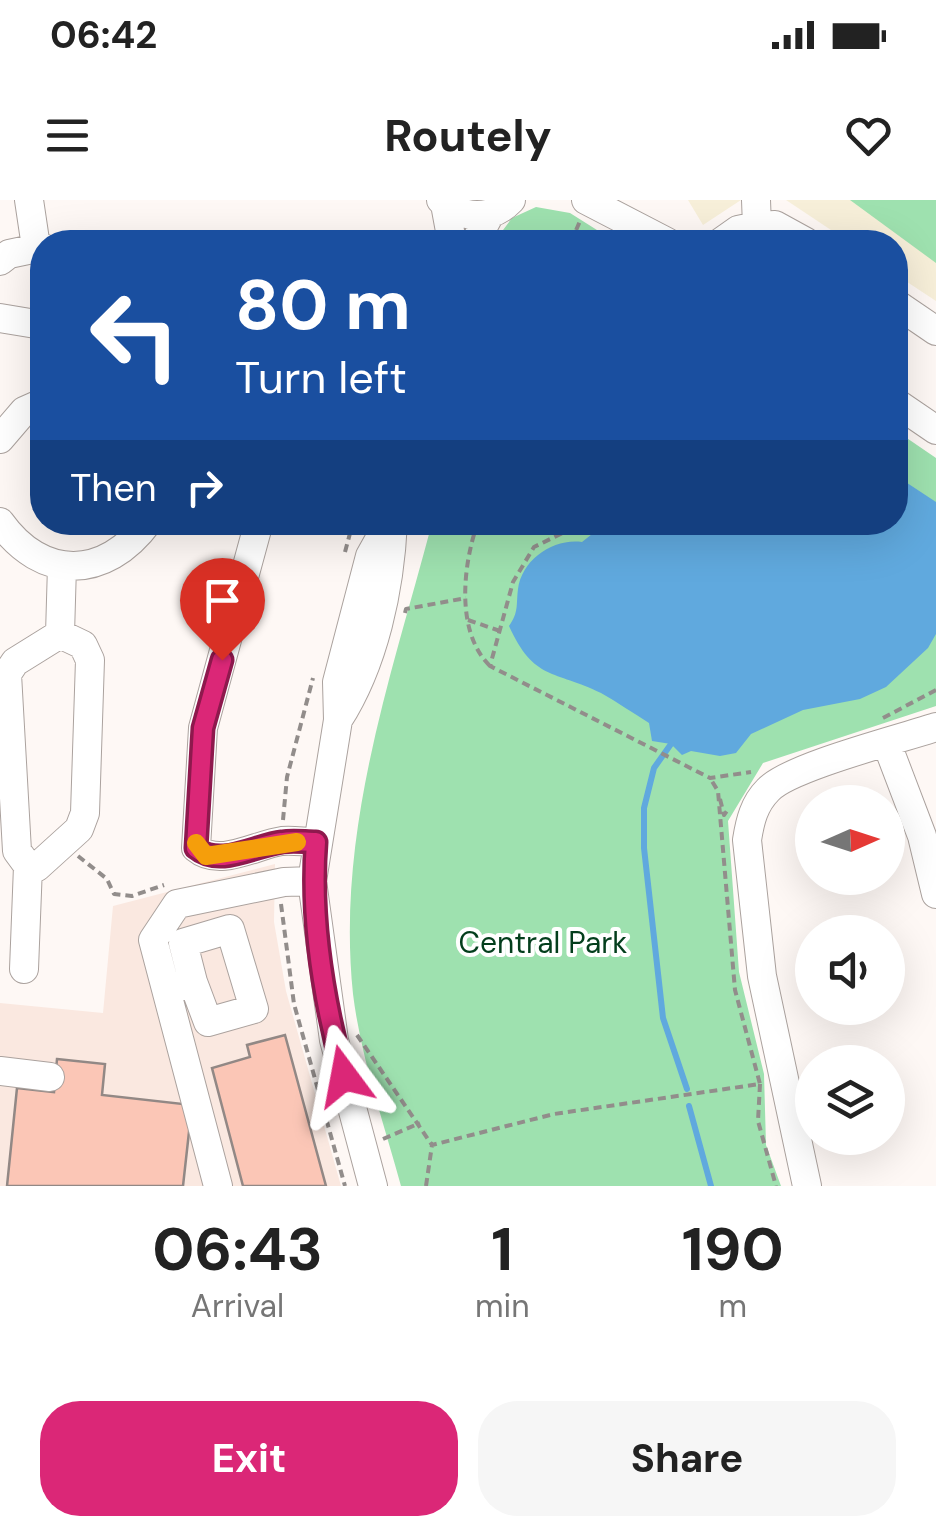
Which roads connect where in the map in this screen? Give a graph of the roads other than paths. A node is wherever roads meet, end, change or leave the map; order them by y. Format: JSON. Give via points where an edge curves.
{"nodes":[{"id":1,"x":29,"y":200,"type":"edge"},
{"id":2,"x":443,"y":202,"type":"edge"},
{"id":3,"x":501,"y":207,"type":"edge"},
{"id":4,"x":583,"y":211,"type":"edge"},
{"id":5,"x":35,"y":230,"type":"edge"},
{"id":6,"x":449,"y":230,"type":"edge"},
{"id":7,"x":484,"y":230,"type":"edge"},
{"id":8,"x":635,"y":230,"type":"edge"},
{"id":9,"x":30,"y":250,"type":"edge"},
{"id":10,"x":0,"y":261,"type":"edge"},
{"id":11,"x":908,"y":312,"type":"edge"},
{"id":12,"x":0,"y":318,"type":"edge"},
{"id":13,"x":30,"y":323,"type":"edge"},
{"id":14,"x":936,"y":330,"type":"edge"},
{"id":15,"x":908,"y":332,"type":"edge"},
{"id":16,"x":936,"y":351,"type":"edge"},
{"id":17,"x":908,"y":394,"type":"edge"},
{"id":18,"x":30,"y":408,"type":"edge"},
{"id":19,"x":908,"y":411,"type":"edge"},
{"id":20,"x":936,"y":413,"type":"edge"},
{"id":21,"x":936,"y":430,"type":"edge"},
{"id":22,"x":0,"y":439,"type":"edge"},
{"id":23,"x":0,"y":522,"type":"edge"},
{"id":24,"x":137,"y":535,"type":"edge"},
{"id":25,"x":255,"y":535,"type":"edge"},
{"id":26,"x":391,"y":535,"type":"edge"},
{"id":27,"x":62,"y":566,"type":"junction"},
{"id":28,"x":60,"y":634,"type":"junction"},
{"id":29,"x":936,"y":727,"type":"edge"},
{"id":30,"x":887,"y":744,"type":"junction"},
{"id":31,"x":316,"y":842,"type":"junction"},
{"id":32,"x":28,"y":866,"type":"junction"},
{"id":33,"x":312,"y":882,"type":"junction"},
{"id":34,"x":936,"y":894,"type":"edge"},
{"id":35,"x":24,"y":968,"type":"dead end"},
{"id":36,"x":0,"y":1071,"type":"edge"},
{"id":37,"x":50,"y":1076,"type":"dead end"},
{"id":38,"x":218,"y":1186,"type":"edge"},
{"id":39,"x":373,"y":1186,"type":"edge"},
{"id":40,"x":807,"y":1186,"type":"edge"}],
"edges":[{"from":1,"to":5,"type":"street"},
{"from":2,"to":3,"type":"street","via":[[474,216]]},
{"from":2,"to":6,"type":"street"},
{"from":3,"to":7,"type":"street"},
{"from":4,"to":8,"type":"street"},
{"from":9,"to":10,"type":"street"},
{"from":11,"to":14,"type":"street"},
{"from":12,"to":13,"type":"street"},
{"from":15,"to":16,"type":"street"},
{"from":17,"to":20,"type":"street"},
{"from":18,"to":22,"type":"street"},
{"from":19,"to":21,"type":"street"},
{"from":23,"to":27,"type":"street","via":[[36,558]]},
{"from":24,"to":27,"type":"street","via":[[101,562]]},
{"from":25,"to":31,"type":"street","via":[[203,728],[196,848],[222,856],[282,842]]},
{"from":26,"to":31,"type":"street","via":[[391,562],[360,686],[338,720]]},
{"from":27,"to":28,"type":"street"},
{"from":28,"to":32,"type":"street","via":[[15,662],[8,674],[17,852]]},
{"from":28,"to":32,"type":"street","via":[[82,645],[90,660],[86,813],[79,830],[37,867]]},
{"from":29,"to":30,"type":"street"},
{"from":30,"to":34,"type":"street"},
{"from":30,"to":40,"type":"street","via":[[782,779],[750,820],[762,976]]},
{"from":31,"to":33,"type":"street"},
{"from":32,"to":35,"type":"street"},
{"from":33,"to":38,"type":"street","via":[[177,904],[153,940],[180,986]]},
{"from":33,"to":39,"type":"street","via":[[334,1040]]},
{"from":36,"to":37,"type":"street"}]}
